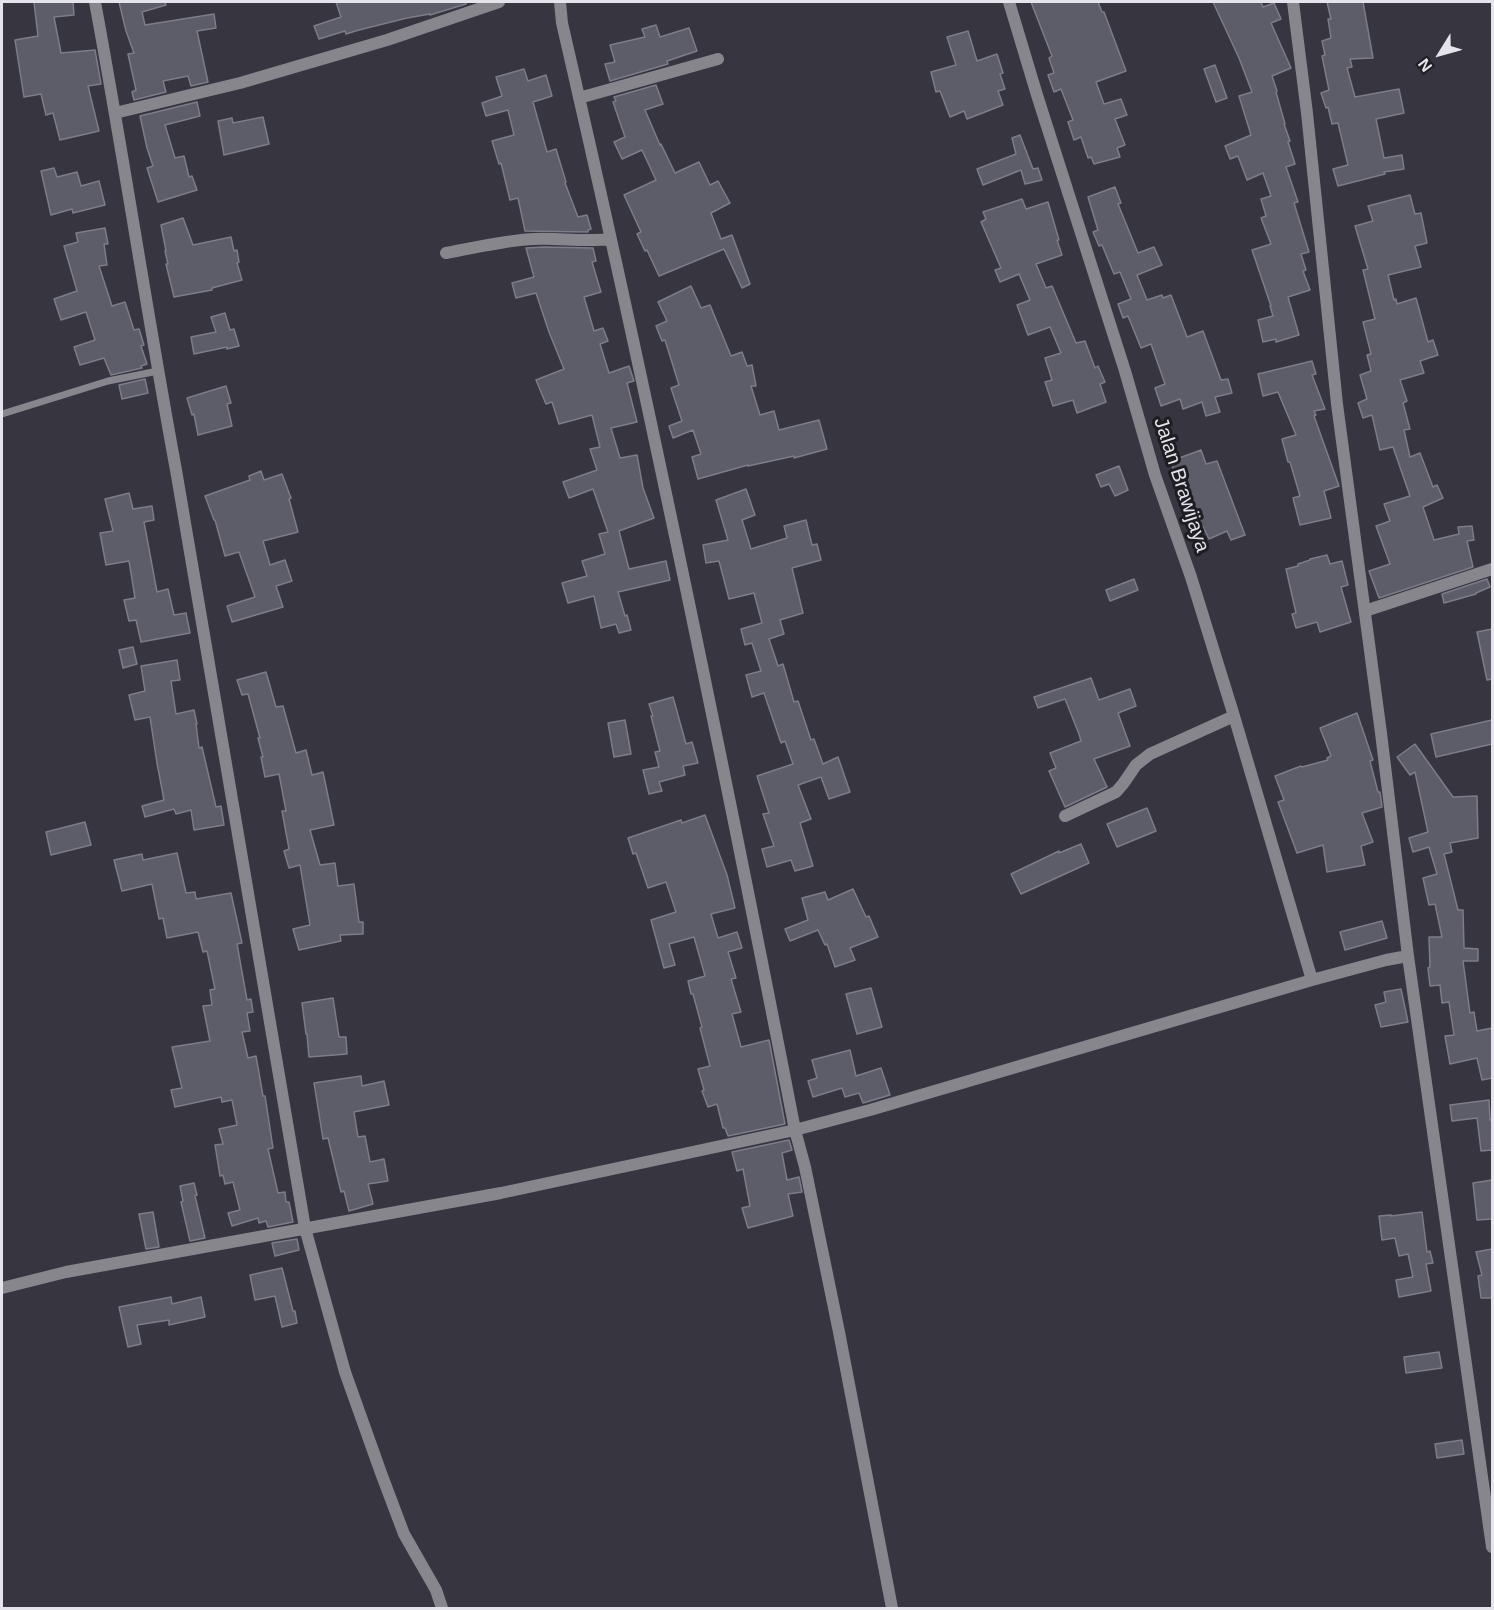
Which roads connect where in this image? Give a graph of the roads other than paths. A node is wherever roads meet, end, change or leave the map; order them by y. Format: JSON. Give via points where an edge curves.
{"nodes":[{"id":1,"x":95,"y":2,"type":"edge"},
{"id":2,"x":499,"y":2,"type":"edge"},
{"id":3,"x":560,"y":2,"type":"edge"},
{"id":4,"x":1009,"y":2,"type":"edge"},
{"id":5,"x":1293,"y":2,"type":"edge"},
{"id":6,"x":718,"y":59,"type":"dead end"},
{"id":7,"x":579,"y":98,"type":"junction"},
{"id":8,"x":115,"y":113,"type":"junction"},
{"id":9,"x":610,"y":239,"type":"junction"},
{"id":10,"x":446,"y":253,"type":"dead end"},
{"id":11,"x":158,"y":371,"type":"junction"},
{"id":12,"x":2,"y":414,"type":"edge"},
{"id":13,"x":1492,"y":569,"type":"edge"},
{"id":14,"x":1365,"y":611,"type":"junction"},
{"id":15,"x":1234,"y":716,"type":"junction"},
{"id":16,"x":1065,"y":816,"type":"dead end"},
{"id":17,"x":1408,"y":956,"type":"junction"},
{"id":18,"x":1312,"y":981,"type":"junction"},
{"id":19,"x":795,"y":1130,"type":"junction"},
{"id":20,"x":305,"y":1228,"type":"junction"},
{"id":21,"x":2,"y":1288,"type":"edge"},
{"id":22,"x":1492,"y":1547,"type":"edge"},
{"id":23,"x":442,"y":1608,"type":"edge"},
{"id":24,"x":891,"y":1608,"type":"edge"}],
"edges":[{"from":1,"to":8,"type":"street"},
{"from":2,"to":8,"type":"street","via":[[251,80]]},
{"from":3,"to":7,"type":"street"},
{"from":4,"to":15,"type":"street","name":"Jalan Brawijaya"},
{"from":5,"to":14,"type":"street","via":[[1337,404]]},
{"from":6,"to":7,"type":"street"},
{"from":7,"to":9,"type":"street"},
{"from":8,"to":11,"type":"street"},
{"from":9,"to":10,"type":"street","via":[[535,239]]},
{"from":9,"to":19,"type":"street","via":[[693,622]]},
{"from":11,"to":12,"type":"lane","via":[[108,381]]},
{"from":11,"to":20,"type":"street"},
{"from":13,"to":14,"type":"street"},
{"from":14,"to":17,"type":"street"},
{"from":15,"to":16,"type":"street","via":[[1150,754],[1136,765],[1116,792]]},
{"from":15,"to":18,"type":"street","name":"Jalan Brawijaya"},
{"from":17,"to":18,"type":"street"},
{"from":17,"to":22,"type":"street"},
{"from":18,"to":19,"type":"street"},
{"from":19,"to":20,"type":"street","via":[[501,1193]]},
{"from":19,"to":24,"type":"street"},
{"from":20,"to":21,"type":"street","via":[[66,1272]]},
{"from":20,"to":23,"type":"street","via":[[345,1372],[377,1462],[405,1534]]}]}
